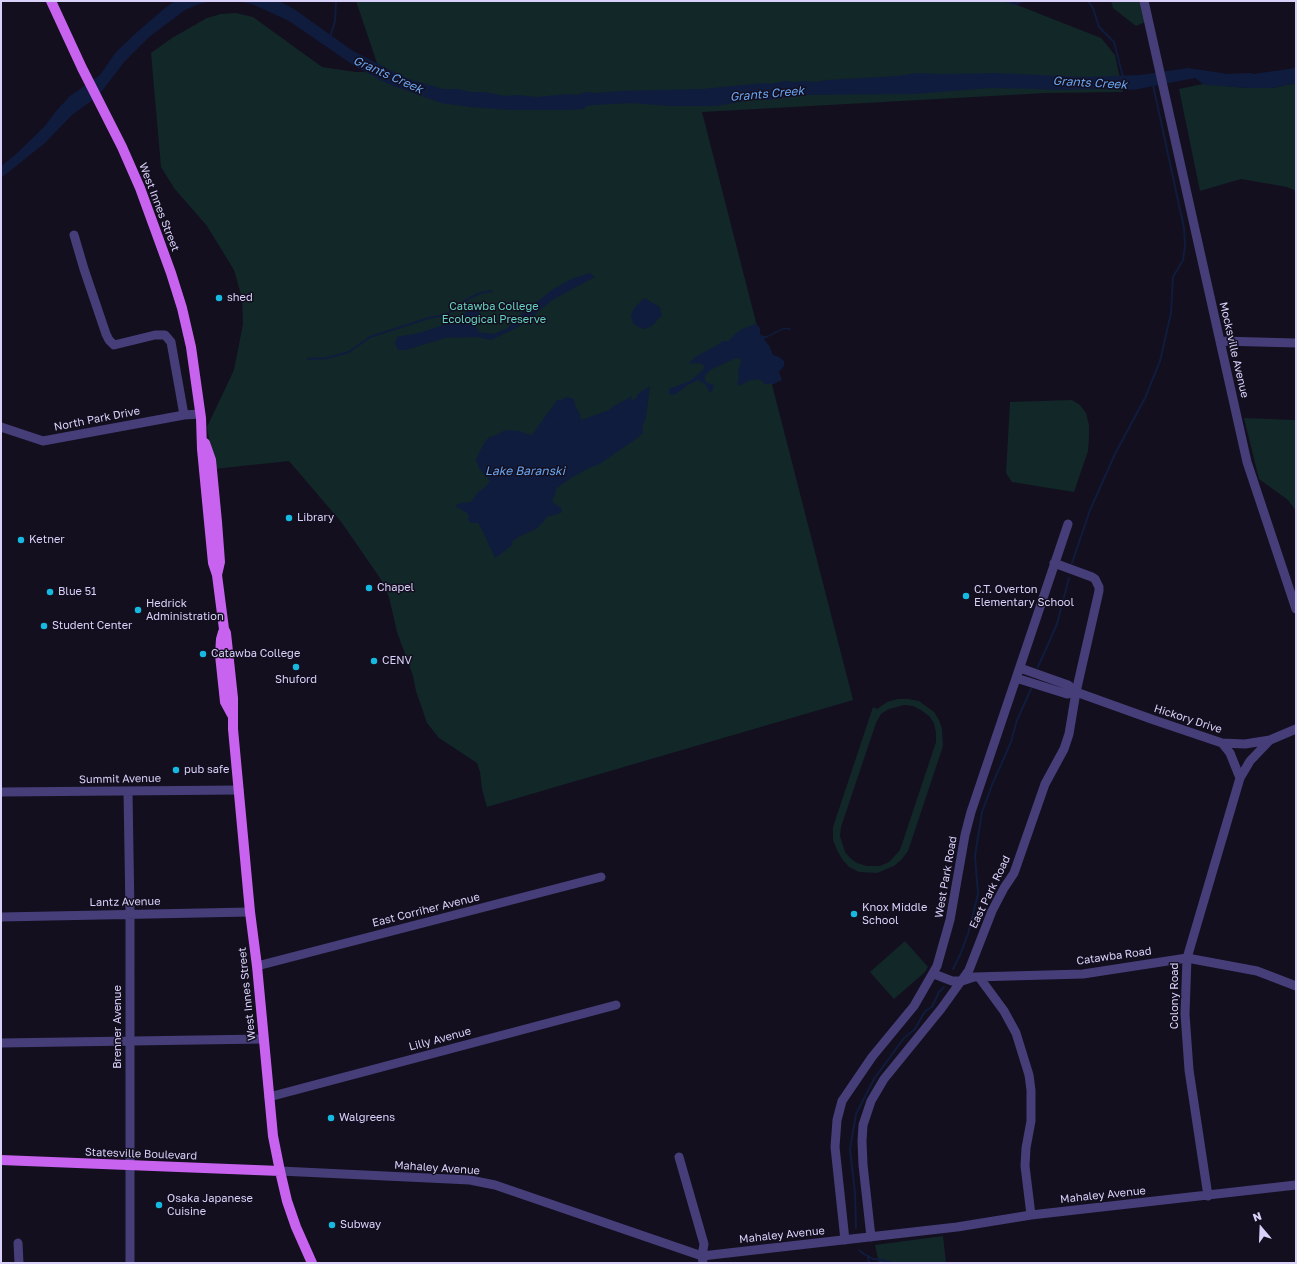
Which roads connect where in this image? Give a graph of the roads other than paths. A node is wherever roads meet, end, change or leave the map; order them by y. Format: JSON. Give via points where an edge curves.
{"nodes":[{"id":1,"x":51,"y":1,"type":"edge"},
{"id":2,"x":1144,"y":1,"type":"edge"},
{"id":3,"x":74,"y":235,"type":"dead end"},
{"id":4,"x":1220,"y":341,"type":"junction"},
{"id":5,"x":1296,"y":343,"type":"edge"},
{"id":6,"x":200,"y":414,"type":"junction"},
{"id":7,"x":184,"y":415,"type":"junction"},
{"id":8,"x":1,"y":427,"type":"edge"},
{"id":9,"x":1068,"y":524,"type":"dead end"},
{"id":10,"x":1054,"y":563,"type":"junction"},
{"id":11,"x":1296,"y":576,"type":"edge"},
{"id":12,"x":1286,"y":580,"type":"junction"},
{"id":13,"x":1296,"y":609,"type":"edge"},
{"id":14,"x":1020,"y":668,"type":"junction"},
{"id":15,"x":1016,"y":678,"type":"junction"},
{"id":16,"x":1076,"y":692,"type":"junction"},
{"id":17,"x":1296,"y":729,"type":"edge"},
{"id":18,"x":1270,"y":740,"type":"junction"},
{"id":19,"x":1222,"y":742,"type":"junction"},
{"id":20,"x":1240,"y":778,"type":"junction"},
{"id":21,"x":239,"y":790,"type":"junction"},
{"id":22,"x":128,"y":791,"type":"junction"},
{"id":23,"x":1,"y":792,"type":"edge"},
{"id":24,"x":601,"y":877,"type":"dead end"},
{"id":25,"x":250,"y":912,"type":"junction"},
{"id":26,"x":130,"y":914,"type":"junction"},
{"id":27,"x":1,"y":917,"type":"edge"},
{"id":28,"x":1187,"y":958,"type":"junction"},
{"id":29,"x":257,"y":966,"type":"junction"},
{"id":30,"x":934,"y":974,"type":"junction"},
{"id":31,"x":979,"y":977,"type":"junction"},
{"id":32,"x":962,"y":980,"type":"junction"},
{"id":33,"x":1296,"y":986,"type":"edge"},
{"id":34,"x":616,"y":1005,"type":"dead end"},
{"id":35,"x":264,"y":1039,"type":"junction"},
{"id":36,"x":130,"y":1040,"type":"junction"},
{"id":37,"x":1,"y":1043,"type":"edge"},
{"id":38,"x":269,"y":1097,"type":"junction"},
{"id":39,"x":679,"y":1157,"type":"dead end"},
{"id":40,"x":1,"y":1160,"type":"edge"},
{"id":41,"x":130,"y":1165,"type":"junction"},
{"id":42,"x":280,"y":1171,"type":"junction"},
{"id":43,"x":1296,"y":1185,"type":"edge"},
{"id":44,"x":1208,"y":1196,"type":"junction"},
{"id":45,"x":1031,"y":1215,"type":"junction"},
{"id":46,"x":871,"y":1237,"type":"junction"},
{"id":47,"x":845,"y":1240,"type":"junction"},
{"id":48,"x":18,"y":1243,"type":"dead end"},
{"id":49,"x":703,"y":1260,"type":"edge"},
{"id":50,"x":19,"y":1263,"type":"edge"},
{"id":51,"x":130,"y":1263,"type":"edge"},
{"id":52,"x":312,"y":1263,"type":"edge"}],
"edges":[{"from":1,"to":6,"type":"main road","name":"West Innes Street","via":[[122,147],[171,273],[191,347]]},
{"from":2,"to":4,"type":"street","name":"Mocksville Avenue"},
{"from":3,"to":7,"type":"street","via":[[106,334],[114,346],[155,335],[165,335],[171,342]]},
{"from":4,"to":5,"type":"street"},
{"from":4,"to":12,"type":"street","name":"Mocksville Avenue","via":[[1249,468]]},
{"from":6,"to":7,"type":"street","name":"North Park Drive"},
{"from":6,"to":21,"type":"main road","name":"West Innes Street","via":[[202,436],[211,460],[220,562],[216,575],[233,698],[232,717]]},
{"from":7,"to":8,"type":"street","name":"North Park Drive","via":[[43,441]]},
{"from":9,"to":10,"type":"street","name":"West Park Road"},
{"from":10,"to":14,"type":"street","name":"West Park Road"},
{"from":10,"to":16,"type":"street","name":"East Park Road","via":[[1092,577],[1099,587]]},
{"from":11,"to":12,"type":"street"},
{"from":12,"to":13,"type":"street","name":"Mocksville Avenue"},
{"from":14,"to":15,"type":"street","name":"West Park Road"},
{"from":14,"to":16,"type":"street","name":"Hickory Drive","via":[[1068,685]]},
{"from":15,"to":16,"type":"street","name":"Hickory Drive","via":[[1067,694]]},
{"from":15,"to":30,"type":"street","name":"West Park Road","via":[[971,812],[950,920]]},
{"from":16,"to":19,"type":"street","name":"Hickory Drive"},
{"from":16,"to":32,"type":"street","name":"East Park Road","via":[[1064,749],[1045,784],[1014,872],[992,911],[969,970]]},
{"from":17,"to":18,"type":"street","name":"Hickory Drive"},
{"from":18,"to":19,"type":"street","name":"Hickory Drive","via":[[1245,744]]},
{"from":18,"to":20,"type":"street","name":"Colony Road","via":[[1250,761]]},
{"from":19,"to":20,"type":"street","via":[[1230,753]]},
{"from":20,"to":28,"type":"street","name":"Colony Road"},
{"from":21,"to":22,"type":"street","name":"Summit Avenue"},
{"from":21,"to":25,"type":"main road","name":"West Innes Street"},
{"from":22,"to":23,"type":"street","name":"Summit Avenue"},
{"from":22,"to":26,"type":"street","name":"Brenner Avenue"},
{"from":24,"to":29,"type":"street","name":"East Corriher Avenue"},
{"from":25,"to":26,"type":"street","name":"Lantz Avenue"},
{"from":25,"to":29,"type":"main road","name":"West Innes Street"},
{"from":26,"to":27,"type":"street","name":"Lantz Avenue"},
{"from":26,"to":36,"type":"street","name":"Brenner Avenue"},
{"from":28,"to":31,"type":"street","name":"Catawba Road","via":[[1083,974]]},
{"from":28,"to":33,"type":"street","name":"Catawba Road","via":[[1257,971]]},
{"from":28,"to":44,"type":"street","name":"Colony Road","via":[[1185,1014],[1190,1070]]},
{"from":29,"to":35,"type":"main road","name":"West Innes Street"},
{"from":30,"to":32,"type":"street","name":"Catawba Road","via":[[952,981]]},
{"from":30,"to":47,"type":"street","name":"West Park Road","via":[[914,1006],[872,1058],[842,1101],[837,1120],[835,1146]]},
{"from":31,"to":32,"type":"street","name":"Catawba Road"},
{"from":31,"to":45,"type":"street","via":[[1004,1011],[1016,1033],[1029,1075],[1031,1121],[1025,1166]]},
{"from":32,"to":46,"type":"street","name":"East Park Road","via":[[884,1079],[867,1112],[863,1125],[863,1165]]},
{"from":34,"to":38,"type":"street","name":"Lilly Avenue"},
{"from":35,"to":36,"type":"street"},
{"from":35,"to":38,"type":"main road","name":"West Innes Street"},
{"from":36,"to":37,"type":"street"},
{"from":36,"to":41,"type":"street","name":"Brenner Avenue"},
{"from":38,"to":42,"type":"main road","name":"West Innes Street","via":[[272,1136]]},
{"from":39,"to":49,"type":"street","via":[[704,1244]]},
{"from":40,"to":41,"type":"main road","name":"Statesville Boulevard"},
{"from":41,"to":42,"type":"main road","name":"Statesville Boulevard"},
{"from":41,"to":51,"type":"street","name":"Brenner Avenue"},
{"from":42,"to":49,"type":"street","name":"Mahaley Avenue","via":[[470,1180],[495,1185]]},
{"from":42,"to":52,"type":"main road","name":"West Innes Street","via":[[296,1227]]},
{"from":43,"to":44,"type":"street","name":"Mahaley Avenue"},
{"from":44,"to":45,"type":"street","name":"Mahaley Avenue"},
{"from":45,"to":46,"type":"street","name":"Mahaley Avenue"},
{"from":46,"to":47,"type":"street","name":"Mahaley Avenue"},
{"from":47,"to":49,"type":"street","name":"Mahaley Avenue"},
{"from":48,"to":50,"type":"street"}]}
